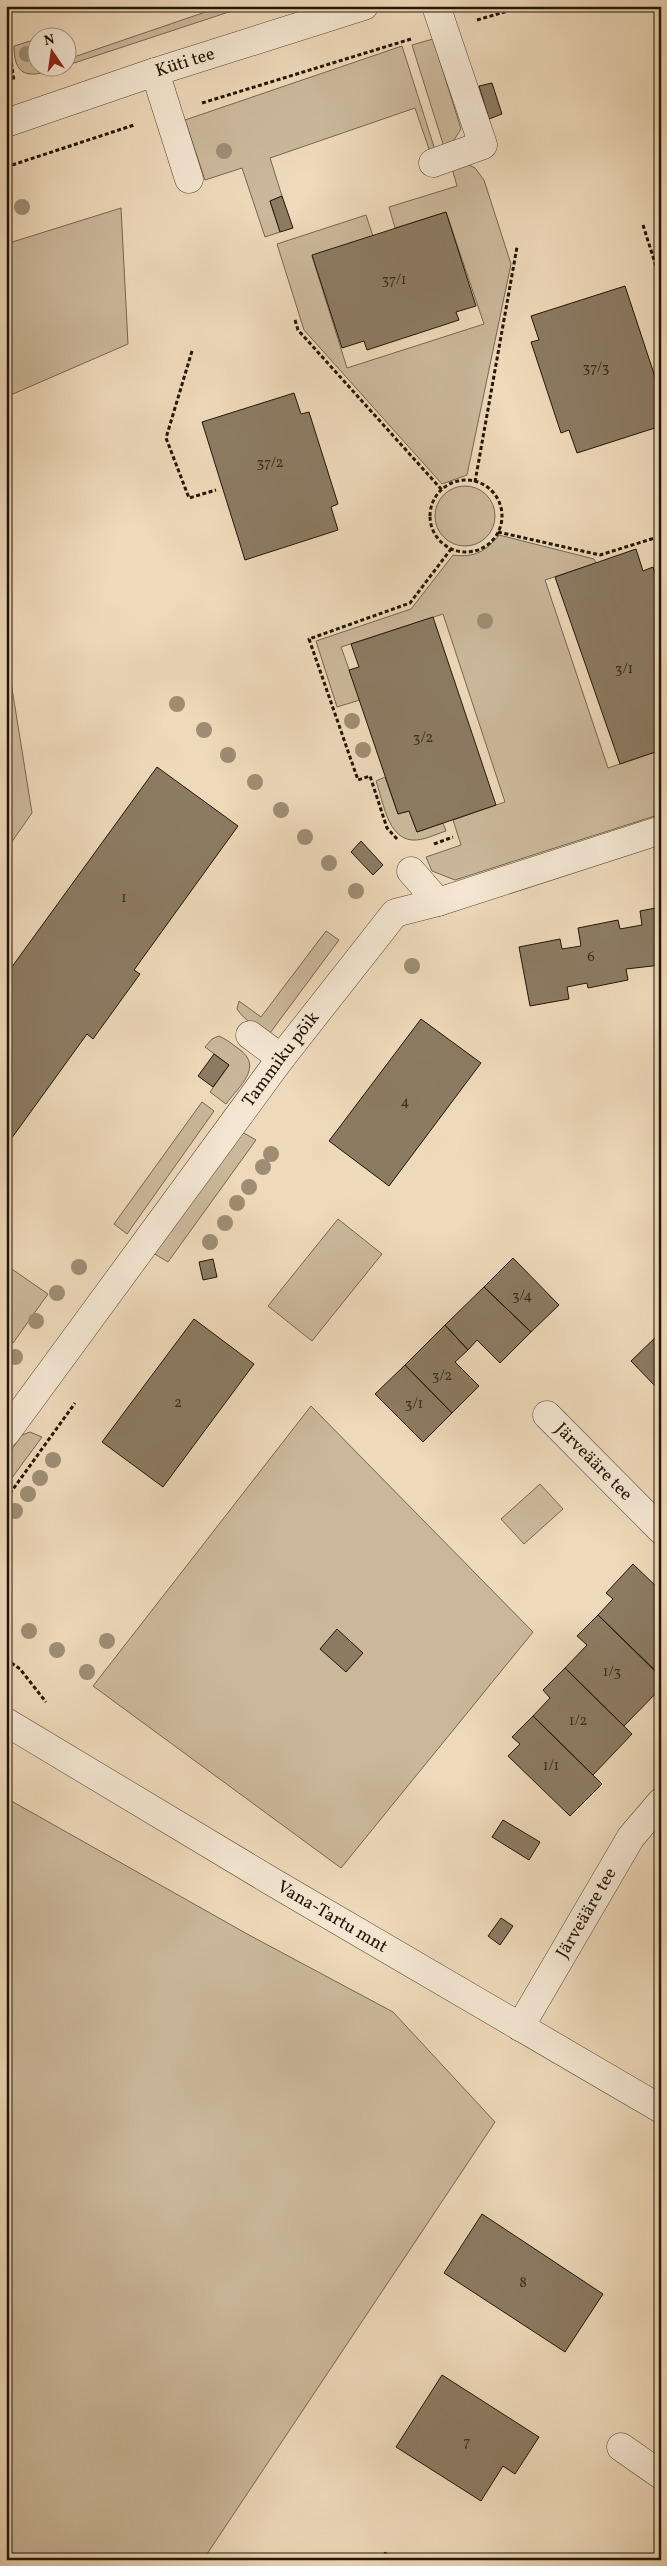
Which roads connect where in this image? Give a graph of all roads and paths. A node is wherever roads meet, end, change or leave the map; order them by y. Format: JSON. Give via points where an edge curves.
{"nodes":[{"id":1,"x":364,"y":6,"type":"edge"},
{"id":2,"x":525,"y":6,"type":"edge"},
{"id":3,"x":440,"y":18,"type":"edge"},
{"id":4,"x":155,"y":72,"type":"junction"},
{"id":5,"x":169,"y":114,"type":"junction"},
{"id":6,"x":6,"y":123,"type":"edge"},
{"id":7,"x":433,"y":163,"type":"dead end"},
{"id":8,"x":6,"y":167,"type":"edge"},
{"id":9,"x":189,"y":179,"type":"dead end"},
{"id":10,"x":643,"y":226,"type":"dead end"},
{"id":11,"x":517,"y":247,"type":"dead end"},
{"id":12,"x":661,"y":282,"type":"edge"},
{"id":13,"x":295,"y":320,"type":"dead end"},
{"id":14,"x":192,"y":351,"type":"dead end"},
{"id":15,"x":661,"y":358,"type":"edge"},
{"id":16,"x":656,"y":359,"type":"dead end"},
{"id":17,"x":475,"y":482,"type":"junction"},
{"id":18,"x":216,"y":490,"type":"dead end"},
{"id":19,"x":442,"y":490,"type":"junction"},
{"id":20,"x":498,"y":532,"type":"junction"},
{"id":21,"x":661,"y":536,"type":"edge"},
{"id":22,"x":451,"y":549,"type":"junction"},
{"id":23,"x":661,"y":830,"type":"edge"},
{"id":24,"x":408,"y":858,"type":"joint"},
{"id":25,"x":438,"y":902,"type":"junction"},
{"id":26,"x":250,"y":1035,"type":"dead end"},
{"id":27,"x":281,"y":1058,"type":"junction"},
{"id":28,"x":547,"y":1415,"type":"dead end"},
{"id":29,"x":6,"y":1433,"type":"edge"},
{"id":30,"x":661,"y":1530,"type":"edge"},
{"id":31,"x":6,"y":1722,"type":"edge"},
{"id":32,"x":661,"y":1802,"type":"edge"},
{"id":33,"x":520,"y":2027,"type":"junction"},
{"id":34,"x":661,"y":2109,"type":"edge"},
{"id":35,"x":621,"y":2447,"type":"dead end"},
{"id":36,"x":661,"y":2475,"type":"edge"}],
"edges":[{"from":1,"to":4,"type":"street","name":"Küti tee"},
{"from":2,"to":3,"type":"path"},
{"from":3,"to":5,"type":"path"},
{"from":3,"to":7,"type":"street","via":[[483,145]]},
{"from":4,"to":5,"type":"street"},
{"from":4,"to":6,"type":"street","name":"Küti tee"},
{"from":5,"to":8,"type":"path"},
{"from":5,"to":9,"type":"street"},
{"from":10,"to":12,"type":"path"},
{"from":11,"to":17,"type":"path"},
{"from":13,"to":19,"type":"path","via":[[298,330]]},
{"from":14,"to":18,"type":"path","via":[[166,438],[188,498]]},
{"from":15,"to":16,"type":"path"},
{"from":17,"to":19,"type":"path","via":[[463,480]]},
{"from":17,"to":20,"type":"path","via":[[493,493],[499,502],[501,522]]},
{"from":19,"to":22,"type":"path","via":[[430,510],[430,522],[441,543]]},
{"from":20,"to":21,"type":"path","via":[[600,555]]},
{"from":20,"to":22,"type":"path","via":[[483,548],[461,552]]},
{"from":22,"to":24,"type":"path","via":[[410,603],[309,638],[358,780],[370,776],[387,828]]},
{"from":23,"to":25,"type":"street","name":"Tammiku põik"},
{"from":24,"to":25,"type":"street"},
{"from":25,"to":27,"type":"street","name":"Tammiku põik","via":[[395,913]]},
{"from":26,"to":27,"type":"street"},
{"from":27,"to":29,"type":"street","name":"Tammiku põik"},
{"from":28,"to":30,"type":"street","name":"Järveääre tee"},
{"from":31,"to":33,"type":"street","name":"Vana-Tartu mnt"},
{"from":32,"to":33,"type":"street","name":"Järveääre tee","via":[[631,1837]]},
{"from":33,"to":34,"type":"street","name":"Vana-Tartu mnt"},
{"from":35,"to":36,"type":"street"}]}
